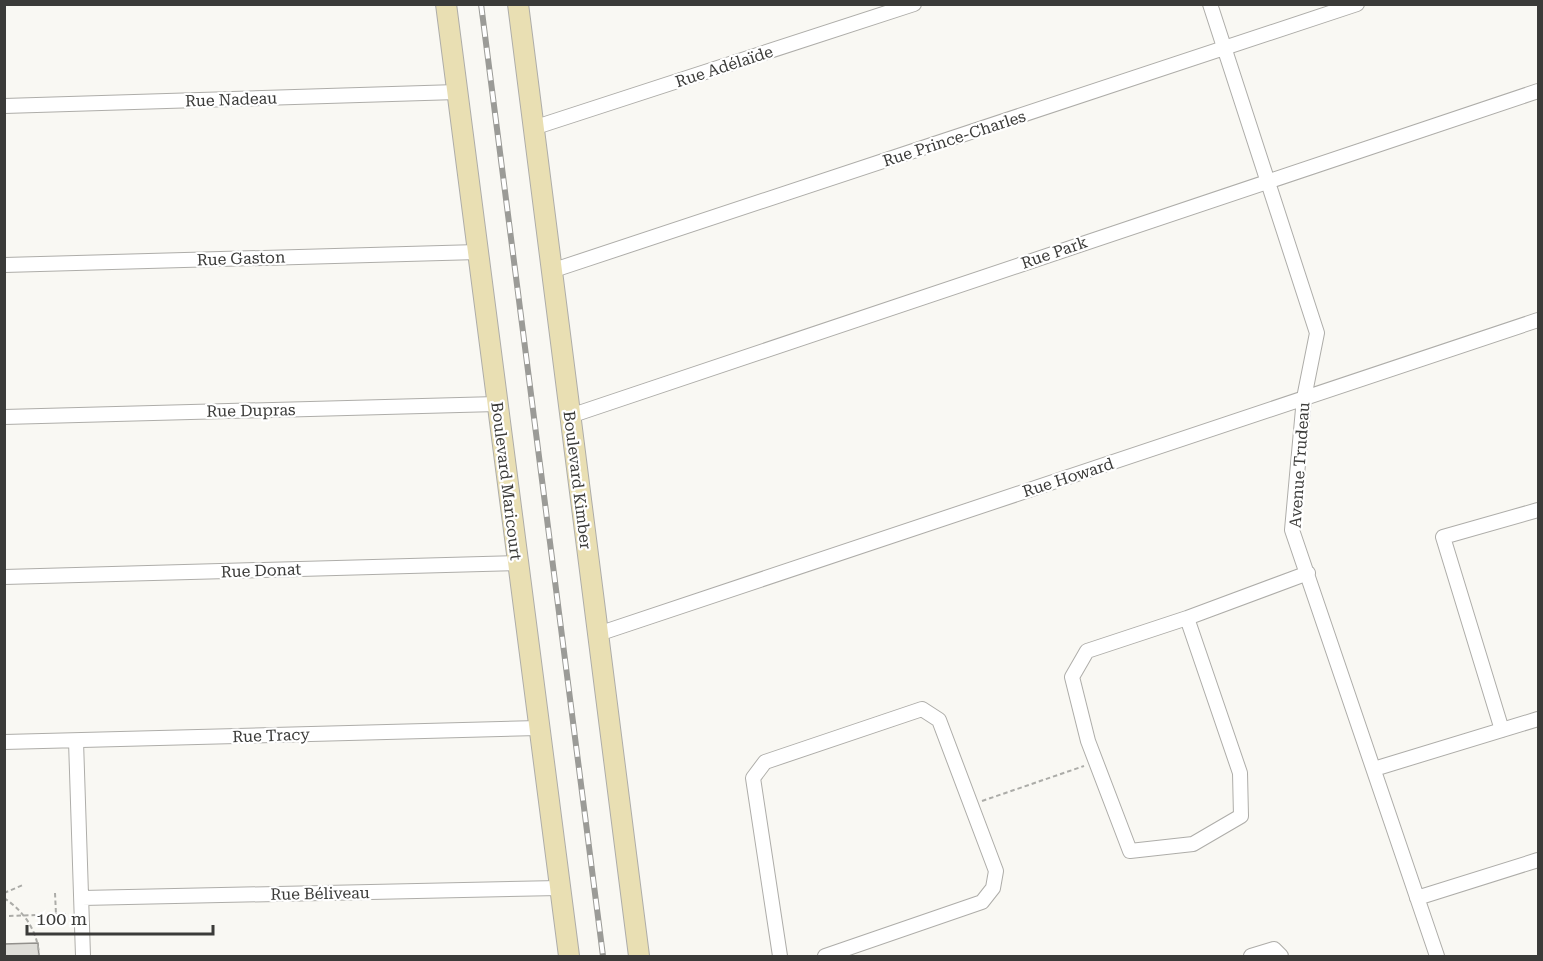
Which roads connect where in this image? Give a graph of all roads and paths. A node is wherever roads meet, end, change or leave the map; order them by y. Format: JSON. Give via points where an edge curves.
{"nodes":[{"id":1,"x":446,"y":4,"type":"edge"},
{"id":2,"x":518,"y":4,"type":"edge"},
{"id":3,"x":914,"y":4,"type":"edge"},
{"id":4,"x":1210,"y":4,"type":"edge"},
{"id":5,"x":1357,"y":4,"type":"edge"},
{"id":6,"x":1224,"y":48,"type":"junction"},
{"id":7,"x":1539,"y":91,"type":"edge"},
{"id":8,"x":457,"y":92,"type":"junction"},
{"id":9,"x":4,"y":106,"type":"edge"},
{"id":10,"x":533,"y":128,"type":"junction"},
{"id":11,"x":1268,"y":180,"type":"junction"},
{"id":12,"x":478,"y":252,"type":"junction"},
{"id":13,"x":4,"y":265,"type":"edge"},
{"id":14,"x":552,"y":271,"type":"junction"},
{"id":15,"x":1539,"y":320,"type":"edge"},
{"id":16,"x":1304,"y":398,"type":"junction"},
{"id":17,"x":497,"y":404,"type":"junction"},
{"id":18,"x":570,"y":416,"type":"junction"},
{"id":19,"x":4,"y":417,"type":"edge"},
{"id":20,"x":1539,"y":510,"type":"edge"},
{"id":21,"x":518,"y":563,"type":"junction"},
{"id":22,"x":1308,"y":573,"type":"junction"},
{"id":23,"x":4,"y":577,"type":"edge"},
{"id":24,"x":1187,"y":618,"type":"junction"},
{"id":25,"x":598,"y":634,"type":"junction"},
{"id":26,"x":1539,"y":719,"type":"edge"},
{"id":27,"x":538,"y":728,"type":"junction"},
{"id":28,"x":1502,"y":730,"type":"junction"},
{"id":29,"x":76,"y":741,"type":"junction"},
{"id":30,"x":4,"y":742,"type":"edge"},
{"id":31,"x":1096,"y":762,"type":"junction"},
{"id":32,"x":1374,"y":769,"type":"junction"},
{"id":33,"x":971,"y":805,"type":"junction"},
{"id":34,"x":1539,"y":860,"type":"edge"},
{"id":35,"x":23,"y":885,"type":"dead end"},
{"id":36,"x":559,"y":888,"type":"junction"},
{"id":37,"x":4,"y":893,"type":"edge"},
{"id":38,"x":55,"y":893,"type":"dead end"},
{"id":39,"x":4,"y":898,"type":"edge"},
{"id":40,"x":82,"y":898,"type":"junction"},
{"id":41,"x":1418,"y":898,"type":"junction"},
{"id":42,"x":82,"y":914,"type":"junction"},
{"id":43,"x":56,"y":915,"type":"junction"},
{"id":44,"x":9,"y":916,"type":"dead end"},
{"id":45,"x":25,"y":916,"type":"junction"},
{"id":46,"x":39,"y":957,"type":"edge"},
{"id":47,"x":83,"y":957,"type":"edge"},
{"id":48,"x":568,"y":957,"type":"edge"},
{"id":49,"x":639,"y":957,"type":"edge"},
{"id":50,"x":780,"y":957,"type":"edge"},
{"id":51,"x":825,"y":957,"type":"edge"},
{"id":52,"x":1251,"y":957,"type":"edge"},
{"id":53,"x":1281,"y":957,"type":"edge"},
{"id":54,"x":1437,"y":957,"type":"edge"}],
"edges":[{"from":1,"to":8,"type":"street","name":"Boulevard Maricourt"},
{"from":2,"to":10,"type":"street","name":"Boulevard Kimber"},
{"from":3,"to":10,"type":"street","name":"Rue Adélaïde"},
{"from":4,"to":6,"type":"street","name":"Avenue Trudeau"},
{"from":5,"to":6,"type":"street","name":"Rue Prince-Charles"},
{"from":6,"to":11,"type":"street","name":"Avenue Trudeau"},
{"from":6,"to":14,"type":"street","name":"Rue Prince-Charles"},
{"from":7,"to":11,"type":"street","name":"Rue Park"},
{"from":8,"to":9,"type":"street","name":"Rue Nadeau"},
{"from":8,"to":12,"type":"street","name":"Boulevard Maricourt"},
{"from":10,"to":14,"type":"street","name":"Boulevard Kimber"},
{"from":11,"to":16,"type":"street","name":"Avenue Trudeau","via":[[1317,333]]},
{"from":11,"to":18,"type":"street","name":"Rue Park"},
{"from":12,"to":13,"type":"street","name":"Rue Gaston"},
{"from":12,"to":17,"type":"street","name":"Boulevard Maricourt"},
{"from":14,"to":18,"type":"street","name":"Boulevard Kimber"},
{"from":15,"to":16,"type":"street","name":"Rue Howard"},
{"from":16,"to":22,"type":"street","name":"Avenue Trudeau","via":[[1292,530]]},
{"from":16,"to":25,"type":"street","name":"Rue Howard"},
{"from":17,"to":19,"type":"street","name":"Rue Dupras"},
{"from":17,"to":21,"type":"street","name":"Boulevard Maricourt"},
{"from":18,"to":25,"type":"street","name":"Boulevard Kimber"},
{"from":20,"to":28,"type":"street","via":[[1443,537]]},
{"from":21,"to":23,"type":"street","name":"Rue Donat"},
{"from":21,"to":27,"type":"street","name":"Boulevard Maricourt"},
{"from":22,"to":24,"type":"street"},
{"from":22,"to":32,"type":"street","name":"Avenue Trudeau"},
{"from":24,"to":31,"type":"street","via":[[1086,651],[1072,677]]},
{"from":24,"to":31,"type":"street","via":[[1240,773],[1241,816],[1193,844],[1130,851]]},
{"from":25,"to":49,"type":"street","name":"Boulevard Kimber"},
{"from":26,"to":28,"type":"street"},
{"from":27,"to":29,"type":"street","name":"Rue Tracy"},
{"from":27,"to":36,"type":"street","name":"Boulevard Maricourt"},
{"from":28,"to":32,"type":"street"},
{"from":29,"to":30,"type":"street","name":"Rue Tracy"},
{"from":29,"to":40,"type":"street"},
{"from":31,"to":33,"type":"path"},
{"from":32,"to":41,"type":"street","name":"Avenue Trudeau"},
{"from":33,"to":50,"type":"street","via":[[939,720],[921,709],[765,762],[753,778]]},
{"from":33,"to":51,"type":"street","via":[[996,871],[993,888],[982,902]]},
{"from":34,"to":41,"type":"street"},
{"from":35,"to":37,"type":"path"},
{"from":36,"to":40,"type":"street","name":"Rue Béliveau"},
{"from":36,"to":48,"type":"street","name":"Boulevard Maricourt"},
{"from":38,"to":43,"type":"path"},
{"from":39,"to":45,"type":"path"},
{"from":40,"to":42,"type":"street"},
{"from":41,"to":54,"type":"street","name":"Avenue Trudeau"},
{"from":42,"to":43,"type":"path"},
{"from":42,"to":47,"type":"street"},
{"from":43,"to":45,"type":"path"},
{"from":44,"to":45,"type":"path"},
{"from":45,"to":46,"type":"path","via":[[38,943]]},
{"from":52,"to":53,"type":"street","via":[[1274,949]]}]}
